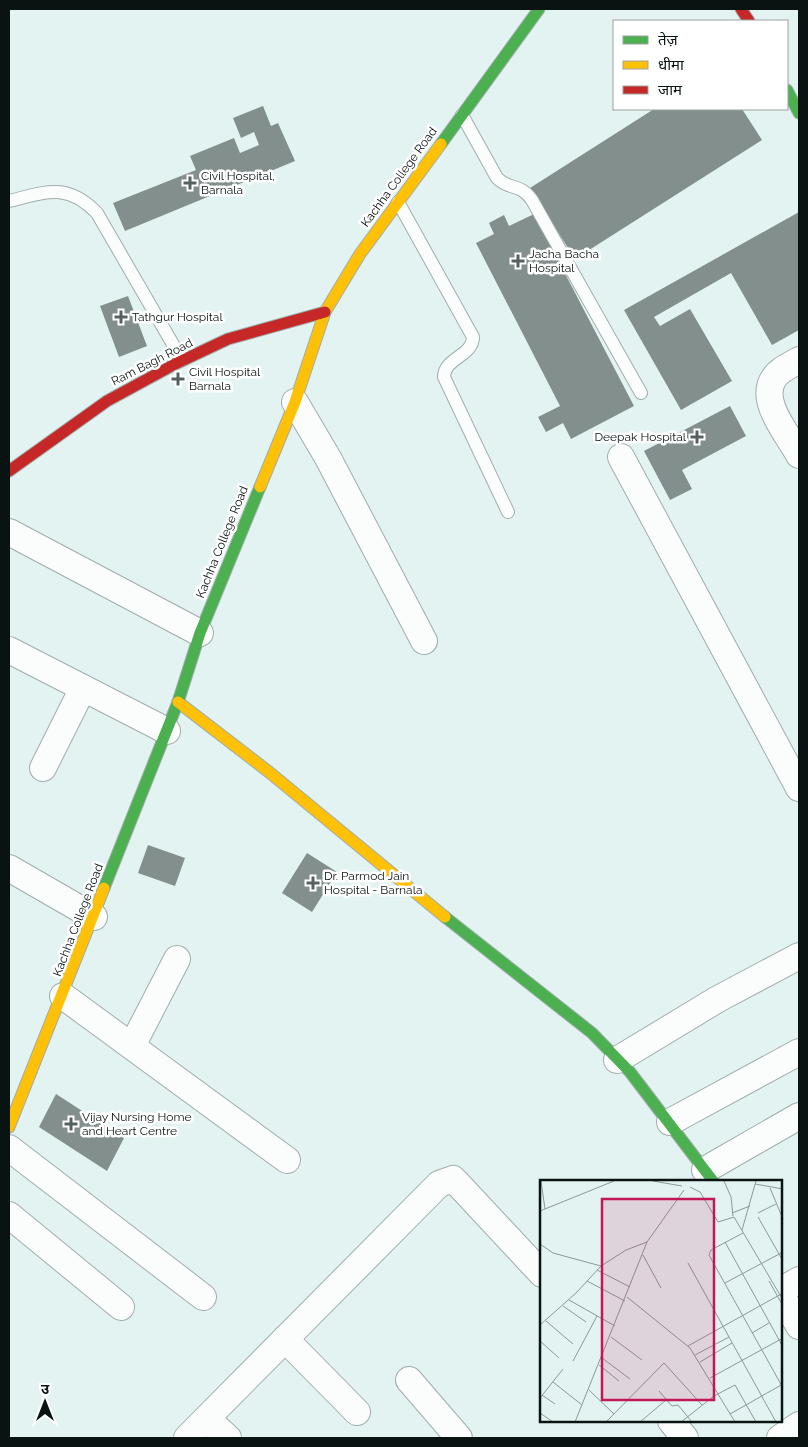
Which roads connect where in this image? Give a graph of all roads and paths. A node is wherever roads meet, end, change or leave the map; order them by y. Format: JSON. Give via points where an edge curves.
{"nodes":[{"id":1,"x":539,"y":9,"type":"edge"},
{"id":2,"x":742,"y":9,"type":"edge"},
{"id":3,"x":748,"y":20,"type":"edge"},
{"id":4,"x":788,"y":92,"type":"edge"},
{"id":5,"x":799,"y":113,"type":"edge"},
{"id":6,"x":462,"y":115,"type":"junction"},
{"id":7,"x":9,"y":201,"type":"edge"},
{"id":8,"x":398,"y":202,"type":"junction"},
{"id":9,"x":325,"y":312,"type":"junction"},
{"id":10,"x":182,"y":360,"type":"junction"},
{"id":11,"x":799,"y":360,"type":"edge"},
{"id":12,"x":641,"y":393,"type":"dead end"},
{"id":13,"x":295,"y":402,"type":"junction"},
{"id":14,"x":799,"y":454,"type":"edge"},
{"id":15,"x":621,"y":457,"type":"dead end"},
{"id":16,"x":9,"y":471,"type":"edge"},
{"id":17,"x":508,"y":512,"type":"dead end"},
{"id":18,"x":9,"y":532,"type":"edge"},
{"id":19,"x":200,"y":632,"type":"junction"},
{"id":20,"x":424,"y":641,"type":"dead end"},
{"id":21,"x":9,"y":650,"type":"edge"},
{"id":22,"x":83,"y":688,"type":"junction"},
{"id":23,"x":178,"y":702,"type":"junction"},
{"id":24,"x":167,"y":731,"type":"junction"},
{"id":25,"x":43,"y":768,"type":"dead end"},
{"id":26,"x":799,"y":788,"type":"edge"},
{"id":27,"x":9,"y":868,"type":"edge"},
{"id":28,"x":94,"y":917,"type":"junction"},
{"id":29,"x":799,"y":956,"type":"edge"},
{"id":30,"x":177,"y":959,"type":"dead end"},
{"id":31,"x":63,"y":996,"type":"junction"},
{"id":32,"x":132,"y":1046,"type":"junction"},
{"id":33,"x":799,"y":1052,"type":"edge"},
{"id":34,"x":617,"y":1060,"type":"junction"},
{"id":35,"x":799,"y":1116,"type":"edge"},
{"id":36,"x":670,"y":1122,"type":"junction"},
{"id":37,"x":9,"y":1127,"type":"edge"},
{"id":38,"x":9,"y":1148,"type":"edge"},
{"id":39,"x":286,"y":1160,"type":"dead end"},
{"id":40,"x":709,"y":1175,"type":"edge"},
{"id":41,"x":9,"y":1214,"type":"edge"},
{"id":42,"x":540,"y":1272,"type":"edge"},
{"id":43,"x":799,"y":1280,"type":"edge"},
{"id":44,"x":783,"y":1289,"type":"edge"},
{"id":45,"x":203,"y":1296,"type":"dead end"},
{"id":46,"x":783,"y":1298,"type":"edge"},
{"id":47,"x":121,"y":1307,"type":"dead end"},
{"id":48,"x":799,"y":1326,"type":"edge"},
{"id":49,"x":285,"y":1339,"type":"junction"},
{"id":50,"x":409,"y":1380,"type":"dead end"},
{"id":51,"x":357,"y":1412,"type":"dead end"},
{"id":52,"x":207,"y":1419,"type":"junction"},
{"id":53,"x":672,"y":1422,"type":"edge"},
{"id":54,"x":799,"y":1424,"type":"edge"},
{"id":55,"x":188,"y":1438,"type":"edge"},
{"id":56,"x":228,"y":1438,"type":"edge"},
{"id":57,"x":459,"y":1438,"type":"edge"},
{"id":58,"x":685,"y":1438,"type":"edge"},
{"id":59,"x":780,"y":1438,"type":"edge"}],
"edges":[{"from":1,"to":6,"type":"street","name":"Kachha College Road"},
{"from":2,"to":3,"type":"street"},
{"from":4,"to":5,"type":"street"},
{"from":6,"to":8,"type":"street","name":"Kachha College Road"},
{"from":6,"to":12,"type":"lane","via":[[497,178],[503,184],[520,187],[532,200]]},
{"from":7,"to":10,"type":"lane","via":[[58,192],[74,194],[86,201],[97,213]]},
{"from":8,"to":9,"type":"street","name":"Kachha College Road","via":[[360,254]]},
{"from":8,"to":17,"type":"lane","via":[[472,337],[469,348],[446,367],[444,377]]},
{"from":9,"to":10,"type":"street","name":"Ram Bagh Road","via":[[228,339]]},
{"from":9,"to":13,"type":"street","name":"Kachha College Road"},
{"from":10,"to":16,"type":"street","name":"Ram Bagh Road","via":[[107,401]]},
{"from":11,"to":14,"type":"street","via":[[782,369],[774,377],[770,389],[770,402]]},
{"from":13,"to":19,"type":"street","name":"Kachha College Road"},
{"from":13,"to":20,"type":"street"},
{"from":15,"to":26,"type":"street"},
{"from":18,"to":19,"type":"street"},
{"from":19,"to":23,"type":"street","name":"Kachha College Road"},
{"from":21,"to":22,"type":"street"},
{"from":22,"to":24,"type":"street"},
{"from":22,"to":25,"type":"street"},
{"from":23,"to":24,"type":"street","name":"Kachha College Road"},
{"from":23,"to":34,"type":"street","via":[[270,772],[474,941],[592,1033]]},
{"from":24,"to":28,"type":"street","name":"Kachha College Road"},
{"from":27,"to":28,"type":"street"},
{"from":28,"to":31,"type":"street","name":"Kachha College Road"},
{"from":29,"to":34,"type":"street","via":[[718,999]]},
{"from":30,"to":32,"type":"street"},
{"from":31,"to":32,"type":"street"},
{"from":31,"to":37,"type":"street","name":"Kachha College Road"},
{"from":32,"to":39,"type":"street"},
{"from":33,"to":36,"type":"street"},
{"from":34,"to":36,"type":"street"},
{"from":35,"to":40,"type":"street"},
{"from":36,"to":40,"type":"street"},
{"from":38,"to":45,"type":"street"},
{"from":41,"to":47,"type":"street"},
{"from":42,"to":49,"type":"street","via":[[460,1185],[453,1179],[447,1180],[439,1184]]},
{"from":43,"to":44,"type":"street"},
{"from":46,"to":48,"type":"street"},
{"from":49,"to":51,"type":"street"},
{"from":49,"to":52,"type":"street"},
{"from":50,"to":57,"type":"street"},
{"from":52,"to":55,"type":"street"},
{"from":52,"to":56,"type":"street"},
{"from":53,"to":58,"type":"street"},
{"from":54,"to":59,"type":"street"}]}
